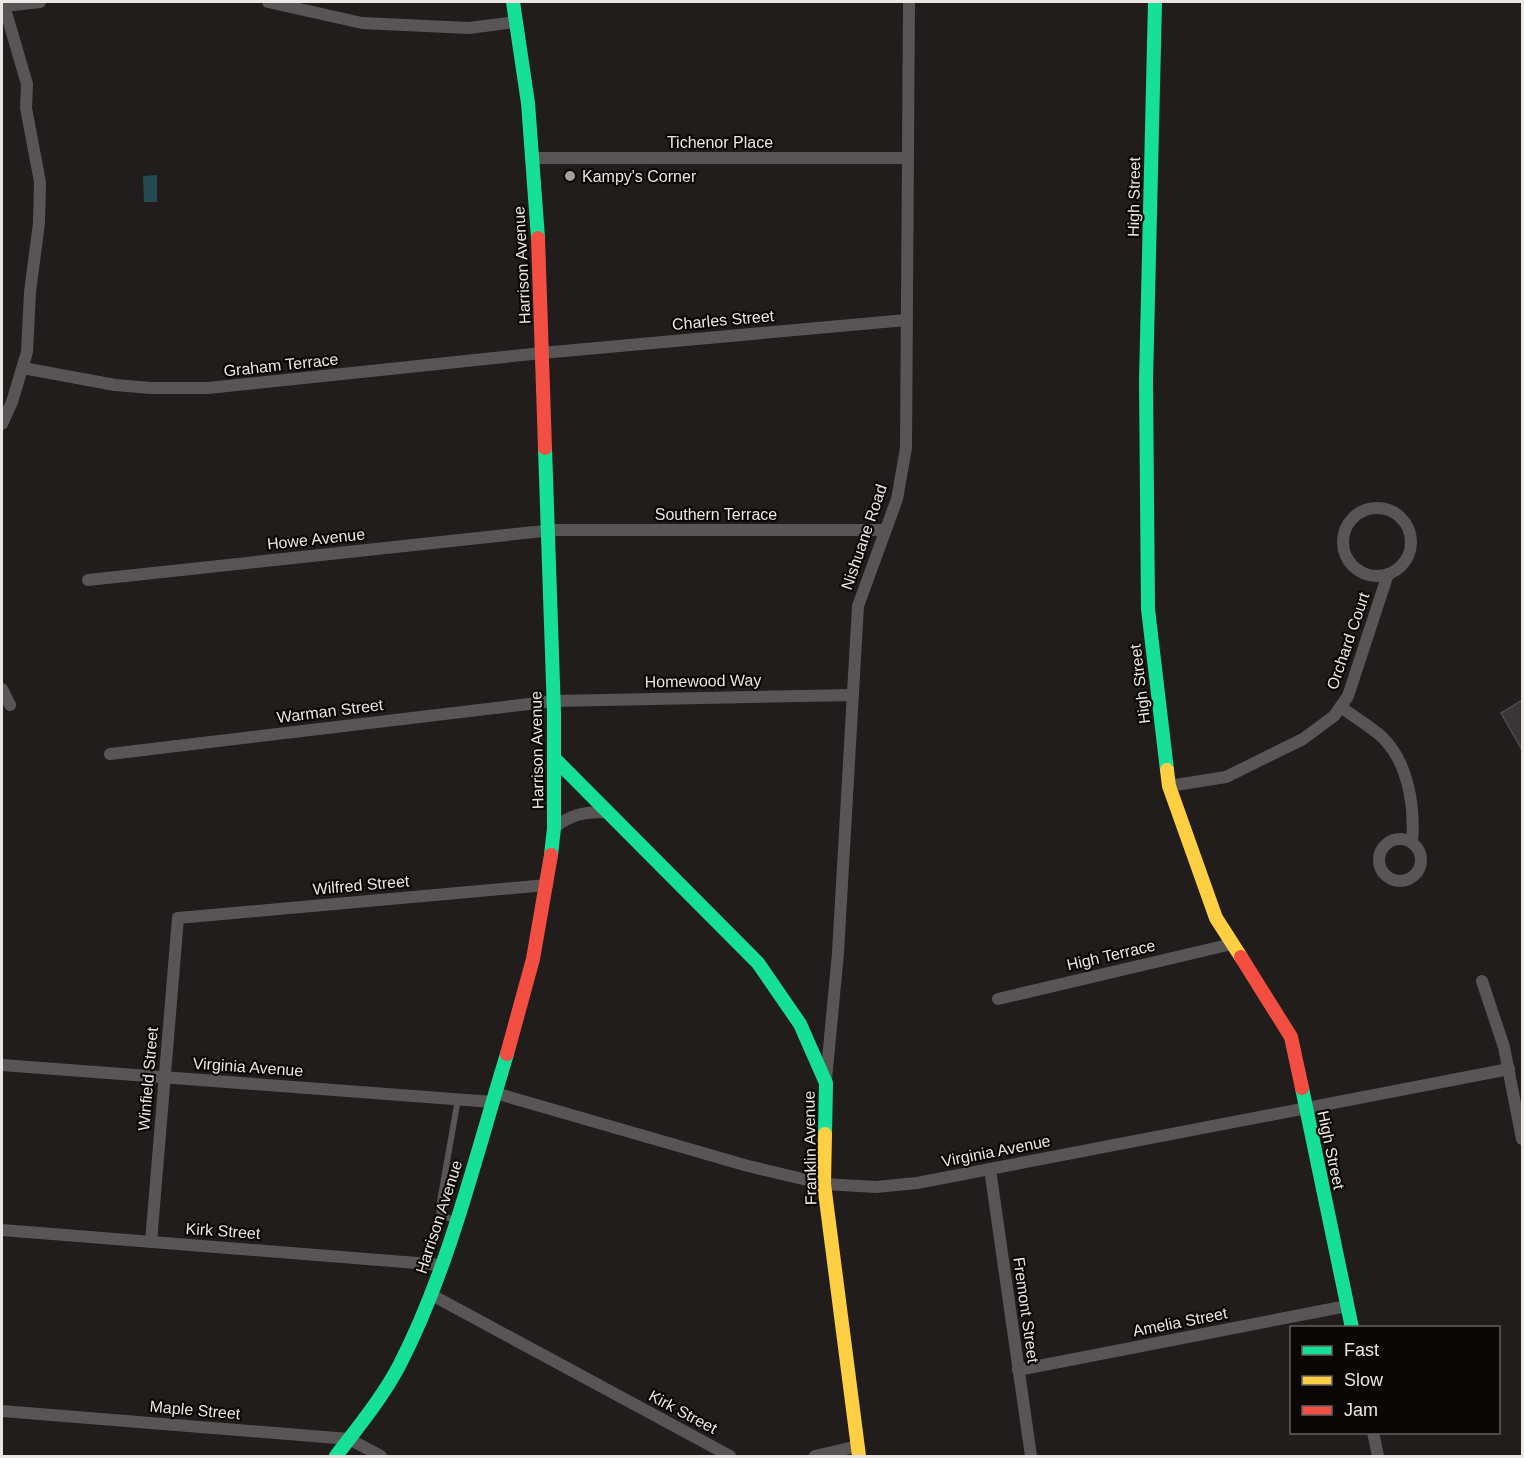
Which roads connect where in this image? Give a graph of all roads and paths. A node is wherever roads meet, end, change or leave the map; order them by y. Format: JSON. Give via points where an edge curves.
{"nodes":[{"id":1,"x":40,"y":2,"type":"edge"},
{"id":2,"x":268,"y":2,"type":"edge"},
{"id":3,"x":513,"y":2,"type":"edge"},
{"id":4,"x":909,"y":2,"type":"edge"},
{"id":5,"x":1155,"y":2,"type":"edge"},
{"id":6,"x":3,"y":4,"type":"edge"},
{"id":7,"x":516,"y":22,"type":"junction"},
{"id":8,"x":532,"y":158,"type":"junction"},
{"id":9,"x":908,"y":158,"type":"junction"},
{"id":10,"x":906,"y":320,"type":"junction"},
{"id":11,"x":542,"y":353,"type":"junction"},
{"id":12,"x":23,"y":368,"type":"junction"},
{"id":13,"x":2,"y":424,"type":"edge"},
{"id":14,"x":885,"y":530,"type":"junction"},
{"id":15,"x":548,"y":531,"type":"junction"},
{"id":16,"x":1388,"y":574,"type":"junction"},
{"id":17,"x":88,"y":580,"type":"dead end"},
{"id":18,"x":2,"y":689,"type":"edge"},
{"id":19,"x":852,"y":695,"type":"junction"},
{"id":20,"x":554,"y":701,"type":"junction"},
{"id":21,"x":10,"y":705,"type":"dead end"},
{"id":22,"x":1341,"y":707,"type":"junction"},
{"id":23,"x":110,"y":754,"type":"dead end"},
{"id":24,"x":555,"y":759,"type":"junction"},
{"id":25,"x":1169,"y":786,"type":"junction"},
{"id":26,"x":606,"y":812,"type":"junction"},
{"id":27,"x":554,"y":828,"type":"junction"},
{"id":28,"x":1412,"y":843,"type":"dead end"},
{"id":29,"x":547,"y":885,"type":"junction"},
{"id":30,"x":178,"y":918,"type":"joint"},
{"id":31,"x":1232,"y":944,"type":"junction"},
{"id":32,"x":1482,"y":981,"type":"dead end"},
{"id":33,"x":998,"y":999,"type":"dead end"},
{"id":34,"x":2,"y":1065,"type":"edge"},
{"id":35,"x":1509,"y":1069,"type":"junction"},
{"id":36,"x":165,"y":1077,"type":"junction"},
{"id":37,"x":826,"y":1083,"type":"junction"},
{"id":38,"x":494,"y":1097,"type":"junction"},
{"id":39,"x":458,"y":1099,"type":"junction"},
{"id":40,"x":1305,"y":1108,"type":"junction"},
{"id":41,"x":1522,"y":1139,"type":"edge"},
{"id":42,"x":990,"y":1169,"type":"junction"},
{"id":43,"x":824,"y":1184,"type":"junction"},
{"id":44,"x":456,"y":1222,"type":"junction"},
{"id":45,"x":2,"y":1230,"type":"edge"},
{"id":46,"x":151,"y":1242,"type":"junction"},
{"id":47,"x":442,"y":1265,"type":"junction"},
{"id":48,"x":430,"y":1294,"type":"junction"},
{"id":49,"x":1347,"y":1306,"type":"junction"},
{"id":50,"x":1352,"y":1326,"type":"edge"},
{"id":51,"x":1018,"y":1370,"type":"junction"},
{"id":52,"x":2,"y":1411,"type":"edge"},
{"id":53,"x":1373,"y":1434,"type":"edge"},
{"id":54,"x":349,"y":1438,"type":"junction"},
{"id":55,"x":858,"y":1451,"type":"edge"},
{"id":56,"x":336,"y":1456,"type":"edge"},
{"id":57,"x":381,"y":1456,"type":"edge"},
{"id":58,"x":730,"y":1456,"type":"edge"},
{"id":59,"x":815,"y":1456,"type":"edge"},
{"id":60,"x":1031,"y":1456,"type":"edge"},
{"id":61,"x":1378,"y":1456,"type":"edge"}],
"edges":[{"from":1,"to":6,"type":"street"},
{"from":2,"to":7,"type":"street","via":[[362,22],[469,27]]},
{"from":3,"to":7,"type":"street","name":"Harrison Avenue"},
{"from":4,"to":9,"type":"street","name":"Nishuane Road"},
{"from":5,"to":25,"type":"street","name":"High Street","via":[[1146,381],[1148,609]]},
{"from":6,"to":12,"type":"street","via":[[27,84],[26,108],[40,182],[30,326]]},
{"from":7,"to":8,"type":"street","name":"Harrison Avenue"},
{"from":8,"to":9,"type":"street","name":"Tichenor Place"},
{"from":8,"to":11,"type":"street","name":"Harrison Avenue"},
{"from":9,"to":10,"type":"street","name":"Nishuane Road"},
{"from":10,"to":11,"type":"street","name":"Charles Street"},
{"from":10,"to":14,"type":"street","name":"Nishuane Road","via":[[906,448],[897,499]]},
{"from":11,"to":12,"type":"street","name":"Graham Terrace","via":[[208,388],[115,385]]},
{"from":11,"to":15,"type":"street","name":"Harrison Avenue"},
{"from":12,"to":13,"type":"street"},
{"from":14,"to":15,"type":"street","name":"Southern Terrace"},
{"from":14,"to":19,"type":"street","name":"Nishuane Road","via":[[858,606]]},
{"from":15,"to":17,"type":"street","name":"Howe Avenue"},
{"from":15,"to":20,"type":"street","name":"Harrison Avenue"},
{"from":16,"to":16,"type":"street","via":[[1408,557],[1409,530],[1396,513],[1369,509],[1351,520],[1344,547],[1353,566],[1362,572]]},
{"from":16,"to":22,"type":"street","name":"Orchard Court"},
{"from":18,"to":21,"type":"street"},
{"from":19,"to":20,"type":"street","name":"Homewood Way"},
{"from":19,"to":37,"type":"street","name":"Nishuane Road","via":[[838,953]]},
{"from":20,"to":23,"type":"street","name":"Warman Street"},
{"from":20,"to":24,"type":"street","name":"Harrison Avenue"},
{"from":22,"to":25,"type":"street","name":"Orchard Court","via":[[1303,739],[1260,762],[1226,777]]},
{"from":22,"to":28,"type":"street","via":[[1383,737],[1397,757],[1412,803]]},
{"from":24,"to":26,"type":"street","name":"Franklin Avenue"},
{"from":24,"to":27,"type":"street","name":"Harrison Avenue"},
{"from":25,"to":31,"type":"street","name":"High Street","via":[[1216,918]]},
{"from":26,"to":27,"type":"street","via":[[569,816]]},
{"from":26,"to":37,"type":"street","name":"Franklin Avenue","via":[[758,963],[800,1024]]},
{"from":27,"to":29,"type":"street","name":"Harrison Avenue"},
{"from":29,"to":30,"type":"street","name":"Wilfred Street"},
{"from":29,"to":38,"type":"street","name":"Harrison Avenue","via":[[533,959]]},
{"from":30,"to":36,"type":"street","name":"Winfield Street"},
{"from":31,"to":33,"type":"street","name":"High Terrace"},
{"from":31,"to":40,"type":"street","name":"High Street","via":[[1291,1037]]},
{"from":32,"to":35,"type":"street"},
{"from":34,"to":36,"type":"street","name":"Virginia Avenue"},
{"from":35,"to":40,"type":"street","name":"Virginia Avenue"},
{"from":35,"to":41,"type":"street"},
{"from":36,"to":39,"type":"street","name":"Virginia Avenue"},
{"from":36,"to":46,"type":"street","name":"Winfield Street"},
{"from":37,"to":43,"type":"street","name":"Franklin Avenue"},
{"from":38,"to":39,"type":"street","name":"Virginia Avenue"},
{"from":38,"to":43,"type":"street","name":"Virginia Avenue"},
{"from":38,"to":44,"type":"street","name":"Harrison Avenue"},
{"from":39,"to":44,"type":"lane","via":[[440,1207],[440,1214]]},
{"from":40,"to":42,"type":"street","name":"Virginia Avenue"},
{"from":40,"to":49,"type":"street","name":"High Street"},
{"from":42,"to":43,"type":"street","name":"Virginia Avenue","via":[[876,1187]]},
{"from":42,"to":51,"type":"street","name":"Fremont Street"},
{"from":43,"to":55,"type":"street","name":"Franklin Avenue"},
{"from":44,"to":47,"type":"street","name":"Harrison Avenue"},
{"from":45,"to":46,"type":"street","name":"Kirk Street"},
{"from":46,"to":47,"type":"street","name":"Kirk Street"},
{"from":47,"to":48,"type":"street","name":"Harrison Avenue"},
{"from":48,"to":54,"type":"street","name":"Harrison Avenue","via":[[399,1366]]},
{"from":48,"to":58,"type":"street","name":"Kirk Street"},
{"from":49,"to":50,"type":"street","name":"High Street"},
{"from":49,"to":51,"type":"street","name":"Amelia Street"},
{"from":51,"to":60,"type":"street","name":"Fremont Street"},
{"from":52,"to":54,"type":"street","name":"Maple Street"},
{"from":53,"to":61,"type":"street"},
{"from":54,"to":56,"type":"street","name":"Harrison Avenue"},
{"from":54,"to":57,"type":"street","name":"Maple Street"},
{"from":55,"to":59,"type":"street"}]}
